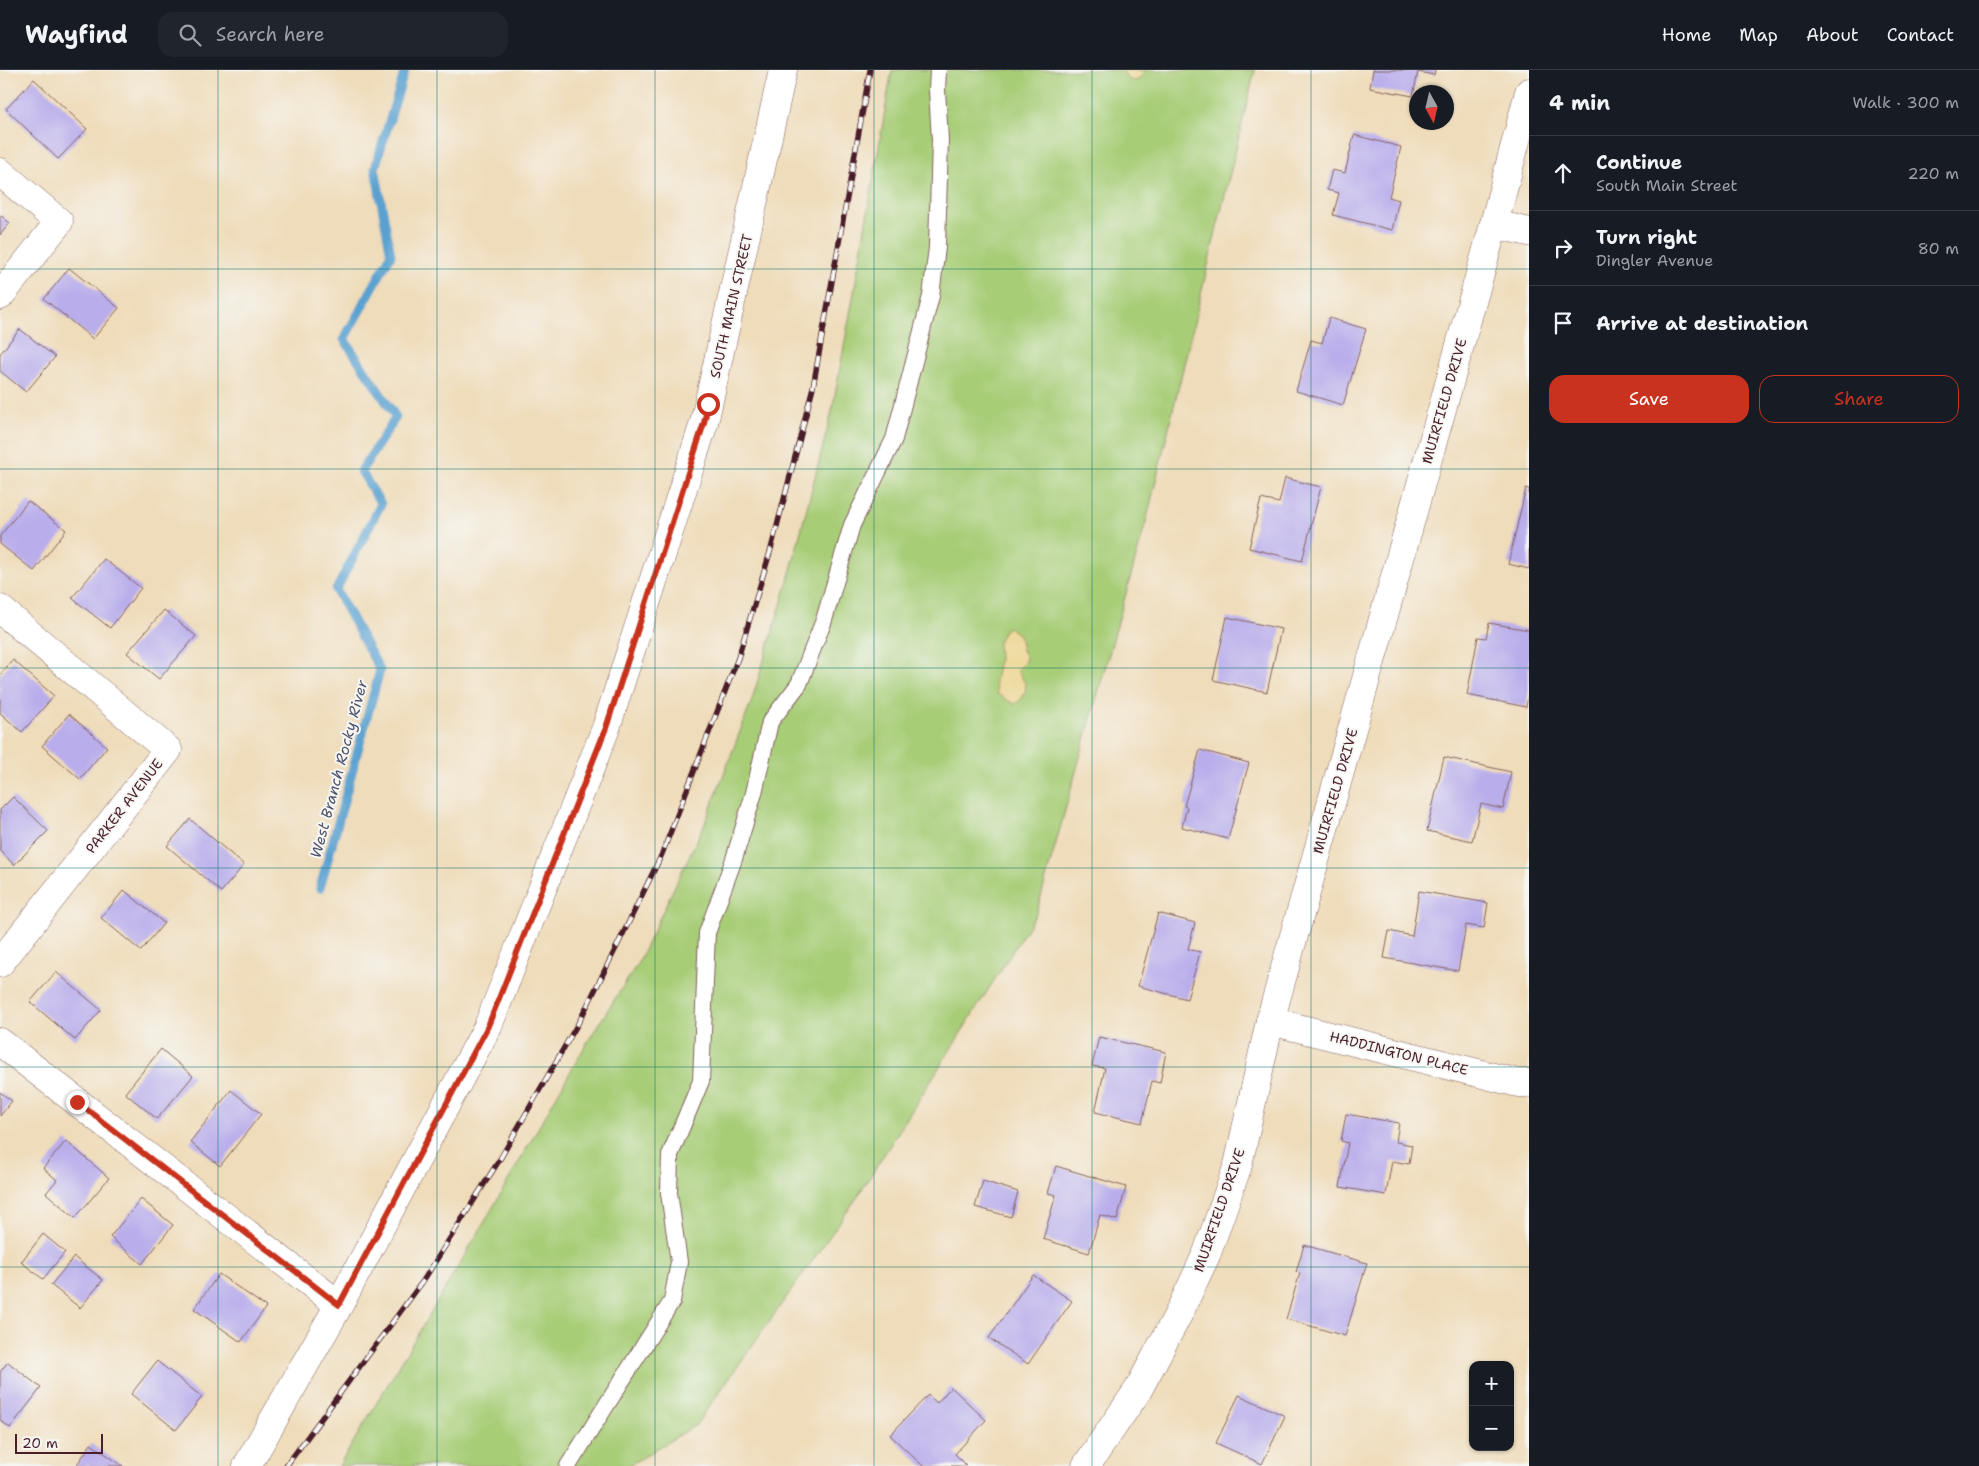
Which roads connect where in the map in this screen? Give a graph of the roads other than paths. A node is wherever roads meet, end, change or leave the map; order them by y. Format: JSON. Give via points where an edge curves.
{"nodes":[{"id":1,"x":783,"y":70,"type":"edge"},
{"id":2,"x":938,"y":70,"type":"edge"},
{"id":3,"x":1529,"y":92,"type":"edge"},
{"id":4,"x":0,"y":172,"type":"edge"},
{"id":5,"x":1494,"y":224,"type":"junction"},
{"id":6,"x":1529,"y":232,"type":"edge"},
{"id":7,"x":0,"y":296,"type":"edge"},
{"id":8,"x":0,"y":609,"type":"edge"},
{"id":9,"x":0,"y":963,"type":"edge"},
{"id":10,"x":1270,"y":1022,"type":"junction"},
{"id":11,"x":0,"y":1042,"type":"edge"},
{"id":12,"x":1529,"y":1083,"type":"edge"},
{"id":13,"x":339,"y":1305,"type":"junction"},
{"id":14,"x":247,"y":1466,"type":"edge"},
{"id":15,"x":568,"y":1466,"type":"edge"},
{"id":16,"x":1086,"y":1466,"type":"edge"}],
"edges":[{"from":1,"to":13,"type":"street","name":"SOUTH MAIN STREET","via":[[704,423],[606,728],[488,1026]]},
{"from":2,"to":15,"type":"lane","via":[[940,140],[932,296],[890,447],[852,525],[824,620],[799,684],[770,722],[754,793],[707,933],[701,1082],[670,1155],[669,1193],[679,1262],[672,1301]]},
{"from":3,"to":5,"type":"street","name":"MUIRFIELD DRIVE"},
{"from":4,"to":7,"type":"street","via":[[59,222]]},
{"from":5,"to":6,"type":"street"},
{"from":5,"to":10,"type":"street","name":"MUIRFIELD DRIVE"},
{"from":8,"to":9,"type":"street","name":"PARKER AVENUE","via":[[168,750]]},
{"from":10,"to":12,"type":"street","name":"HADDINGTON PLACE","via":[[1518,1083]]},
{"from":10,"to":16,"type":"street","name":"MUIRFIELD DRIVE","via":[[1238,1164],[1207,1253],[1138,1390]]},
{"from":11,"to":13,"type":"street"},
{"from":13,"to":14,"type":"street","name":"SOUTH MAIN STREET"}]}
